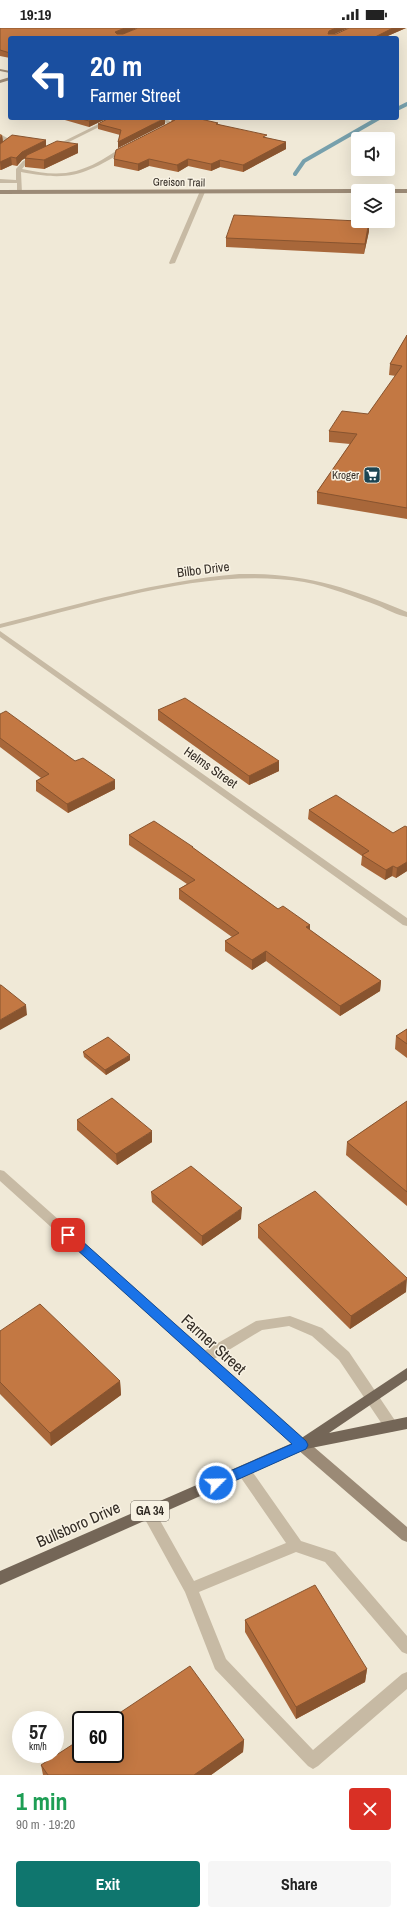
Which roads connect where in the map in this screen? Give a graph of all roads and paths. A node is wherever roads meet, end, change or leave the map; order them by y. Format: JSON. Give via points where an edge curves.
{"nodes":[{"id":1,"x":111,"y":120,"type":"edge"},
{"id":2,"x":164,"y":120,"type":"edge"},
{"id":3,"x":157,"y":132,"type":"edge"},
{"id":4,"x":0,"y":136,"type":"edge"},
{"id":5,"x":137,"y":143,"type":"edge"},
{"id":6,"x":0,"y":149,"type":"edge"},
{"id":7,"x":18,"y":170,"type":"junction"},
{"id":8,"x":0,"y":182,"type":"edge"},
{"id":9,"x":19,"y":182,"type":"junction"},
{"id":10,"x":351,"y":191,"type":"edge"},
{"id":11,"x":395,"y":191,"type":"edge"},
{"id":12,"x":407,"y":191,"type":"edge"},
{"id":13,"x":0,"y":192,"type":"edge"},
{"id":14,"x":20,"y":192,"type":"junction"},
{"id":15,"x":202,"y":192,"type":"junction"},
{"id":16,"x":172,"y":263,"type":"dead end"},
{"id":17,"x":407,"y":615,"type":"edge"},
{"id":18,"x":0,"y":626,"type":"edge"},
{"id":19,"x":0,"y":633,"type":"edge"},
{"id":20,"x":407,"y":923,"type":"edge"},
{"id":21,"x":0,"y":1174,"type":"edge"},
{"id":22,"x":204,"y":1358,"type":"junction"},
{"id":23,"x":407,"y":1373,"type":"edge"},
{"id":24,"x":372,"y":1397,"type":"junction"},
{"id":25,"x":407,"y":1423,"type":"edge"},
{"id":26,"x":391,"y":1426,"type":"junction"},
{"id":27,"x":302,"y":1445,"type":"junction"},
{"id":28,"x":244,"y":1471,"type":"junction"},
{"id":29,"x":148,"y":1512,"type":"junction"},
{"id":30,"x":407,"y":1536,"type":"edge"},
{"id":31,"x":296,"y":1546,"type":"junction"},
{"id":32,"x":0,"y":1578,"type":"edge"},
{"id":33,"x":191,"y":1589,"type":"junction"},
{"id":34,"x":407,"y":1647,"type":"edge"},
{"id":35,"x":407,"y":1679,"type":"edge"}],
"edges":[{"from":1,"to":7,"type":"street","via":[[25,162]]},
{"from":2,"to":3,"type":"street","via":[[171,125]]},
{"from":4,"to":6,"type":"street","via":[[8,143]]},
{"from":5,"to":7,"type":"street","via":[[85,170],[69,175]]},
{"from":7,"to":9,"type":"street"},
{"from":8,"to":9,"type":"street"},
{"from":9,"to":14,"type":"street"},
{"from":10,"to":15,"type":"street","name":"Greison Trail"},
{"from":11,"to":12,"type":"street"},
{"from":13,"to":14,"type":"street","name":"Greison Trail"},
{"from":14,"to":15,"type":"street","name":"Greison Trail"},
{"from":15,"to":16,"type":"street"},
{"from":17,"to":18,"type":"street","name":"Bilbo Drive","via":[[359,596],[304,580],[250,576],[183,582]]},
{"from":19,"to":20,"type":"street","name":"Helms Street"},
{"from":21,"to":22,"type":"street","name":"Farmer Street"},
{"from":22,"to":24,"type":"street","via":[[260,1325],[290,1321],[317,1332],[344,1356]]},
{"from":22,"to":27,"type":"street","name":"Farmer Street"},
{"from":23,"to":24,"type":"main road","name":"Bullsboro Drive","number":"GA 34"},
{"from":24,"to":26,"type":"street"},
{"from":24,"to":27,"type":"main road","name":"Bullsboro Drive","number":"GA 34"},
{"from":25,"to":26,"type":"main road","name":"Bullsboro Drive","number":"GA 34"},
{"from":26,"to":27,"type":"main road","name":"Bullsboro Drive","number":"GA 34"},
{"from":27,"to":28,"type":"main road","name":"Bullsboro Drive","number":"GA 34"},
{"from":27,"to":30,"type":"street","name":"Farmer Street"},
{"from":28,"to":29,"type":"main road","name":"Bullsboro Drive","number":"GA 34"},
{"from":28,"to":31,"type":"street"},
{"from":29,"to":32,"type":"main road","name":"Bullsboro Drive","number":"GA 34"},
{"from":29,"to":33,"type":"street"},
{"from":31,"to":33,"type":"street"},
{"from":31,"to":34,"type":"street","via":[[330,1557]]},
{"from":33,"to":35,"type":"street","via":[[220,1664],[313,1761]]}]}
